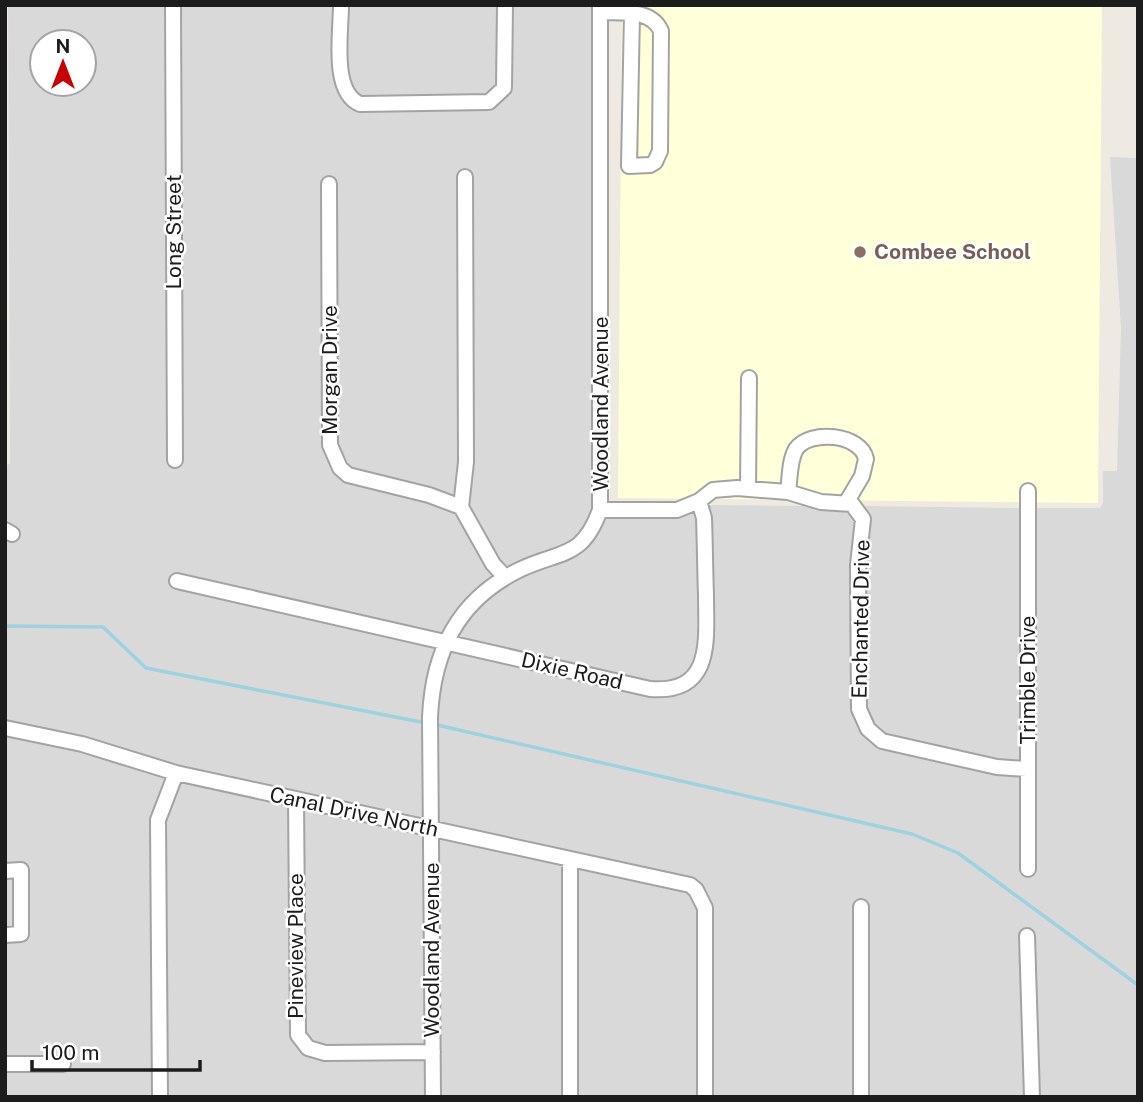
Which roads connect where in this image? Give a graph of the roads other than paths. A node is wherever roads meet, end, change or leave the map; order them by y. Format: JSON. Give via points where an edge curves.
{"nodes":[{"id":1,"x":173,"y":5,"type":"edge"},
{"id":2,"x":341,"y":5,"type":"edge"},
{"id":3,"x":505,"y":5,"type":"edge"},
{"id":4,"x":600,"y":9,"type":"edge"},
{"id":5,"x":632,"y":13,"type":"junction"},
{"id":6,"x":465,"y":177,"type":"dead end"},
{"id":7,"x":329,"y":184,"type":"dead end"},
{"id":8,"x":749,"y":378,"type":"dead end"},
{"id":9,"x":175,"y":460,"type":"dead end"},
{"id":10,"x":748,"y":489,"type":"junction"},
{"id":11,"x":1028,"y":491,"type":"dead end"},
{"id":12,"x":788,"y":492,"type":"junction"},
{"id":13,"x":698,"y":501,"type":"junction"},
{"id":14,"x":846,"y":503,"type":"junction"},
{"id":15,"x":461,"y":507,"type":"junction"},
{"id":16,"x":600,"y":510,"type":"junction"},
{"id":17,"x":505,"y":578,"type":"junction"},
{"id":18,"x":177,"y":581,"type":"dead end"},
{"id":19,"x":444,"y":642,"type":"junction"},
{"id":20,"x":5,"y":728,"type":"edge"},
{"id":21,"x":1027,"y":769,"type":"junction"},
{"id":22,"x":176,"y":773,"type":"junction"},
{"id":23,"x":296,"y":799,"type":"junction"},
{"id":24,"x":432,"y":828,"type":"junction"},
{"id":25,"x":570,"y":859,"type":"junction"},
{"id":26,"x":1028,"y":869,"type":"dead end"},
{"id":27,"x":5,"y":871,"type":"edge"},
{"id":28,"x":861,"y":907,"type":"dead end"},
{"id":29,"x":5,"y":935,"type":"edge"},
{"id":30,"x":1027,"y":936,"type":"dead end"},
{"id":31,"x":433,"y":1052,"type":"junction"},
{"id":32,"x":5,"y":1064,"type":"edge"},
{"id":33,"x":63,"y":1064,"type":"dead end"},
{"id":34,"x":160,"y":1097,"type":"edge"},
{"id":35,"x":433,"y":1097,"type":"edge"},
{"id":36,"x":570,"y":1097,"type":"edge"},
{"id":37,"x":705,"y":1097,"type":"edge"},
{"id":38,"x":861,"y":1097,"type":"edge"},
{"id":39,"x":1032,"y":1097,"type":"edge"}],
"edges":[{"from":1,"to":9,"type":"street","name":"Long Street"},
{"from":2,"to":3,"type":"street","via":[[341,85],[345,94],[360,104],[418,104],[489,102],[504,88]]},
{"from":4,"to":5,"type":"street"},
{"from":4,"to":16,"type":"street","name":"Woodland Avenue"},
{"from":5,"to":5,"type":"street","via":[[629,166],[650,165],[658,158],[662,142],[661,30],[652,18]]},
{"from":6,"to":15,"type":"street","via":[[466,462]]},
{"from":7,"to":15,"type":"street","name":"Morgan Drive","via":[[333,456],[348,475],[360,480]]},
{"from":8,"to":10,"type":"street"},
{"from":10,"to":12,"type":"street"},
{"from":10,"to":13,"type":"street","via":[[713,490]]},
{"from":11,"to":21,"type":"street","name":"Trimble Drive"},
{"from":12,"to":14,"type":"street","via":[[821,502]]},
{"from":12,"to":14,"type":"street","via":[[797,449],[803,442],[835,437],[857,445],[866,459],[866,468]]},
{"from":13,"to":16,"type":"street","via":[[677,510]]},
{"from":13,"to":19,"type":"street","name":"Dixie Road","via":[[705,518],[706,647],[699,669],[684,684],[650,689]]},
{"from":14,"to":21,"type":"street","name":"Enchanted Drive","via":[[852,504],[863,520],[858,565],[859,709],[868,729],[882,741],[997,767]]},
{"from":15,"to":17,"type":"street"},
{"from":16,"to":17,"type":"street","name":"Woodland Avenue","via":[[589,535],[574,551]]},
{"from":17,"to":19,"type":"street","name":"Woodland Avenue","via":[[475,600]]},
{"from":18,"to":19,"type":"street","name":"Dixie Road"},
{"from":19,"to":24,"type":"street","name":"Woodland Avenue","via":[[434,677],[430,723]]},
{"from":20,"to":22,"type":"street","name":"Canal Drive North","via":[[82,744]]},
{"from":21,"to":26,"type":"street","name":"Trimble Drive"},
{"from":22,"to":23,"type":"street","name":"Canal Drive North"},
{"from":22,"to":34,"type":"street","via":[[158,820]]},
{"from":23,"to":24,"type":"street","name":"Canal Drive North"},
{"from":23,"to":31,"type":"street","name":"Pineview Place","via":[[298,1035],[308,1048],[326,1053]]},
{"from":24,"to":25,"type":"street","name":"Canal Drive North"},
{"from":24,"to":31,"type":"street","name":"Woodland Avenue"},
{"from":25,"to":36,"type":"street"},
{"from":25,"to":37,"type":"street","name":"Canal Drive North","via":[[690,885],[700,896],[705,908]]},
{"from":27,"to":29,"type":"street","via":[[21,870],[21,934]]},
{"from":28,"to":38,"type":"street"},
{"from":30,"to":39,"type":"street"},
{"from":31,"to":35,"type":"street","name":"Woodland Avenue"},
{"from":32,"to":33,"type":"street"}]}
